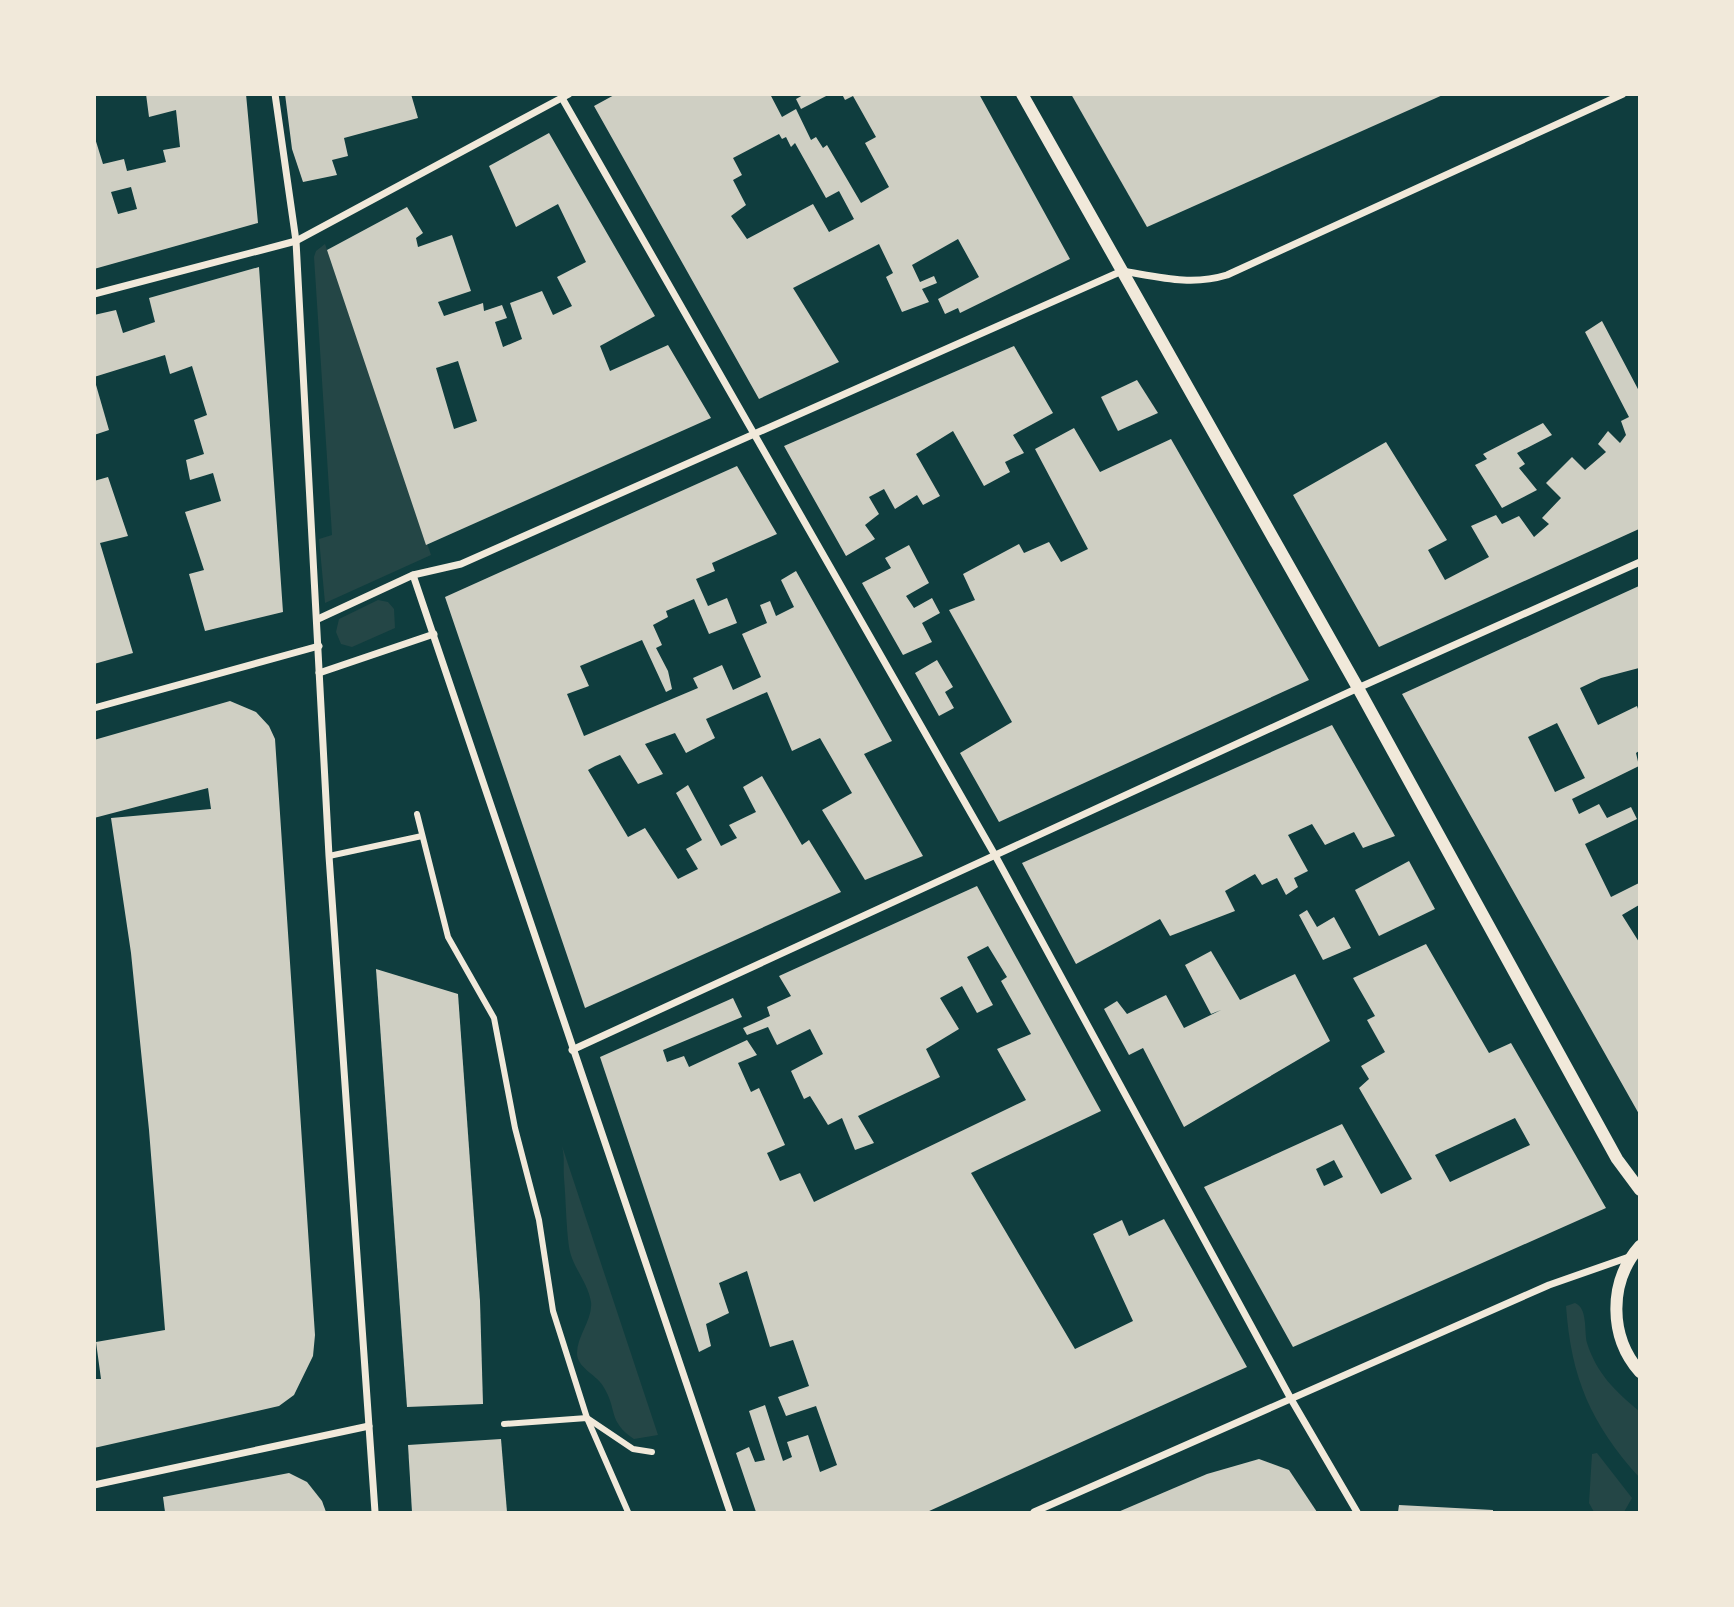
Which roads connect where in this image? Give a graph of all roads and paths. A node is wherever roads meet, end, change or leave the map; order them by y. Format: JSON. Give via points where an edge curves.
{"nodes":[{"id":1,"x":275,"y":94,"type":"edge"},
{"id":2,"x":1022,"y":94,"type":"edge"},
{"id":3,"x":1623,"y":94,"type":"edge"},
{"id":4,"x":565,"y":96,"type":"edge"},
{"id":5,"x":296,"y":241,"type":"junction"},
{"id":6,"x":1122,"y":271,"type":"junction"},
{"id":7,"x":94,"y":294,"type":"edge"},
{"id":8,"x":755,"y":435,"type":"junction"},
{"id":9,"x":1640,"y":562,"type":"edge"},
{"id":10,"x":413,"y":575,"type":"junction"},
{"id":11,"x":318,"y":619,"type":"junction"},
{"id":12,"x":434,"y":634,"type":"junction"},
{"id":13,"x":319,"y":646,"type":"junction"},
{"id":14,"x":319,"y":674,"type":"junction"},
{"id":15,"x":1358,"y":688,"type":"junction"},
{"id":16,"x":94,"y":708,"type":"edge"},
{"id":17,"x":417,"y":814,"type":"dead end"},
{"id":18,"x":422,"y":836,"type":"junction"},
{"id":19,"x":329,"y":856,"type":"junction"},
{"id":20,"x":996,"y":857,"type":"junction"},
{"id":21,"x":572,"y":1050,"type":"junction"},
{"id":22,"x":1640,"y":1190,"type":"edge"},
{"id":23,"x":1640,"y":1247,"type":"edge"},
{"id":24,"x":1630,"y":1257,"type":"junction"},
{"id":25,"x":1640,"y":1372,"type":"edge"},
{"id":26,"x":1292,"y":1399,"type":"junction"},
{"id":27,"x":587,"y":1418,"type":"junction"},
{"id":28,"x":504,"y":1424,"type":"dead end"},
{"id":29,"x":369,"y":1426,"type":"junction"},
{"id":30,"x":652,"y":1452,"type":"dead end"},
{"id":31,"x":94,"y":1485,"type":"edge"},
{"id":32,"x":375,"y":1513,"type":"edge"},
{"id":33,"x":628,"y":1513,"type":"edge"},
{"id":34,"x":730,"y":1513,"type":"edge"},
{"id":35,"x":1034,"y":1513,"type":"edge"},
{"id":36,"x":1357,"y":1513,"type":"edge"}],
"edges":[{"from":1,"to":5,"type":"street"},
{"from":2,"to":6,"type":"street"},
{"from":3,"to":6,"type":"street","via":[[1227,275],[1204,282]]},
{"from":4,"to":5,"type":"street"},
{"from":4,"to":8,"type":"street"},
{"from":5,"to":7,"type":"street"},
{"from":5,"to":11,"type":"street"},
{"from":6,"to":8,"type":"street"},
{"from":6,"to":15,"type":"street"},
{"from":8,"to":10,"type":"street","via":[[461,564]]},
{"from":8,"to":20,"type":"street"},
{"from":9,"to":15,"type":"street"},
{"from":10,"to":11,"type":"street"},
{"from":10,"to":12,"type":"street"},
{"from":11,"to":13,"type":"street"},
{"from":12,"to":14,"type":"street"},
{"from":12,"to":21,"type":"street"},
{"from":13,"to":14,"type":"street"},
{"from":13,"to":16,"type":"street"},
{"from":14,"to":19,"type":"street"},
{"from":15,"to":20,"type":"street"},
{"from":15,"to":22,"type":"street","via":[[1617,1159]]},
{"from":17,"to":18,"type":"street"},
{"from":18,"to":19,"type":"street"},
{"from":18,"to":27,"type":"street","via":[[448,937],[494,1018],[539,1220],[553,1311]]},
{"from":19,"to":29,"type":"street"},
{"from":20,"to":21,"type":"street"},
{"from":20,"to":26,"type":"street"},
{"from":21,"to":34,"type":"street"},
{"from":23,"to":24,"type":"street"},
{"from":24,"to":25,"type":"street","via":[[1617,1289],[1618,1333]]},
{"from":24,"to":26,"type":"street","via":[[1549,1285]]},
{"from":26,"to":35,"type":"street"},
{"from":26,"to":36,"type":"street"},
{"from":27,"to":28,"type":"street"},
{"from":27,"to":30,"type":"street","via":[[633,1449]]},
{"from":27,"to":33,"type":"street"},
{"from":29,"to":31,"type":"street"},
{"from":29,"to":32,"type":"street"}]}
